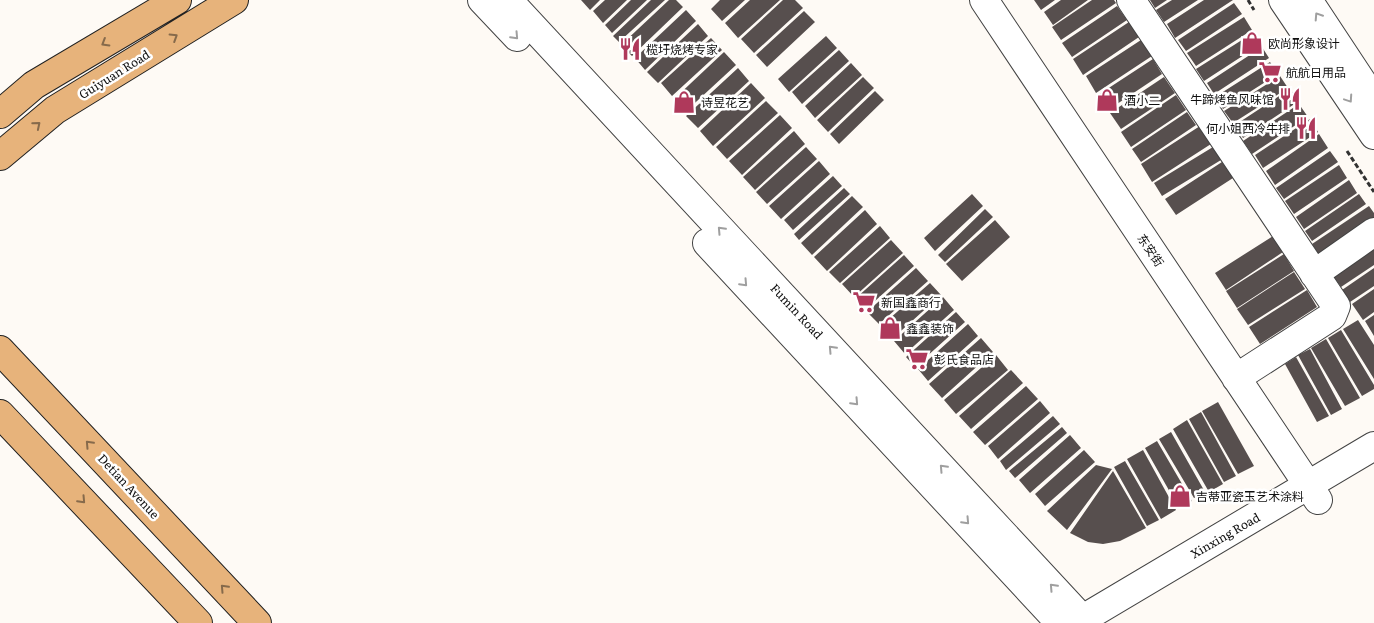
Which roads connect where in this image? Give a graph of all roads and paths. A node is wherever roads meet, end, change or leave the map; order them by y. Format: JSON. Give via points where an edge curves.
{"nodes":[{"id":1,"x":177,"y":0,"type":"edge"},
{"id":2,"x":234,"y":0,"type":"edge"},
{"id":3,"x":482,"y":0,"type":"edge"},
{"id":4,"x":508,"y":0,"type":"edge"},
{"id":5,"x":984,"y":0,"type":"edge"},
{"id":6,"x":1131,"y":0,"type":"edge"},
{"id":7,"x":1283,"y":0,"type":"edge"},
{"id":8,"x":1308,"y":0,"type":"edge"},
{"id":9,"x":1374,"y":100,"type":"edge"},
{"id":10,"x":0,"y":114,"type":"edge"},
{"id":11,"x":1374,"y":135,"type":"edge"},
{"id":12,"x":0,"y":156,"type":"edge"},
{"id":13,"x":1374,"y":232,"type":"edge"},
{"id":14,"x":1314,"y":274,"type":"junction"},
{"id":15,"x":0,"y":350,"type":"edge"},
{"id":16,"x":1236,"y":378,"type":"junction"},
{"id":17,"x":0,"y":414,"type":"edge"},
{"id":18,"x":1374,"y":446,"type":"edge"},
{"id":19,"x":1374,"y":466,"type":"edge"},
{"id":20,"x":1313,"y":493,"type":"junction"},
{"id":21,"x":1076,"y":622,"type":"edge"},
{"id":22,"x":198,"y":623,"type":"edge"},
{"id":23,"x":258,"y":623,"type":"edge"},
{"id":24,"x":1109,"y":623,"type":"edge"}],
"edges":[{"from":1,"to":10,"type":"main road","one_way":true,"via":[[34,85]]},
{"from":12,"to":2,"type":"main road","name":"Guiyuan Road","one_way":true,"via":[[55,110]]},
{"from":3,"to":21,"type":"street","name":"Fumin Road","one_way":true},
{"from":21,"to":4,"type":"street","name":"Fumin Road","one_way":true},
{"from":5,"to":16,"type":"street","name":"东安街"},
{"from":6,"to":14,"type":"street"},
{"from":7,"to":11,"type":"street","one_way":true},
{"from":9,"to":8,"type":"street","one_way":true},
{"from":13,"to":14,"type":"street"},
{"from":14,"to":16,"type":"street","via":[[1336,306],[1332,316]]},
{"from":23,"to":15,"type":"main road","name":"Detian Avenue","one_way":true},
{"from":16,"to":20,"type":"street","name":"东安街"},
{"from":17,"to":22,"type":"main road","one_way":true},
{"from":18,"to":20,"type":"street","name":"Xinxing Road"},
{"from":19,"to":20,"type":"street","name":"Xinxing Road"},
{"from":20,"to":21,"type":"street","name":"Xinxing Road"},
{"from":20,"to":24,"type":"street","name":"Xinxing Road"}]}
